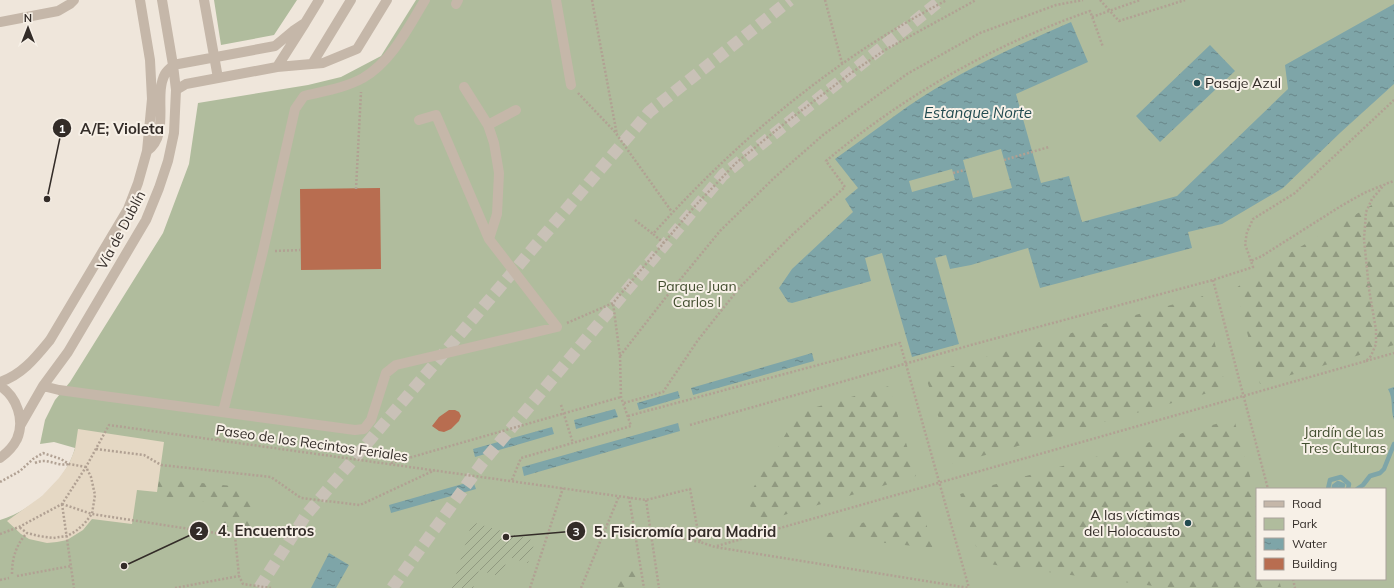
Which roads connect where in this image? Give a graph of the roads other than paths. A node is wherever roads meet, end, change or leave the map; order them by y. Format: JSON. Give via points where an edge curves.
{"nodes":[{"id":1,"x":74,"y":0,"type":"edge"},
{"id":2,"x":140,"y":0,"type":"edge"},
{"id":3,"x":162,"y":0,"type":"edge"},
{"id":4,"x":204,"y":0,"type":"edge"},
{"id":5,"x":319,"y":0,"type":"edge"},
{"id":6,"x":351,"y":0,"type":"edge"},
{"id":7,"x":387,"y":0,"type":"edge"},
{"id":8,"x":425,"y":0,"type":"edge"},
{"id":9,"x":556,"y":0,"type":"edge"},
{"id":10,"x":0,"y":22,"type":"edge"},
{"id":11,"x":305,"y":23,"type":"junction"},
{"id":12,"x":214,"y":58,"type":"junction"},
{"id":13,"x":312,"y":64,"type":"junction"},
{"id":14,"x":173,"y":65,"type":"junction"},
{"id":15,"x":277,"y":67,"type":"junction"},
{"id":16,"x":218,"y":78,"type":"junction"},
{"id":17,"x":571,"y":85,"type":"road end"},
{"id":18,"x":464,"y":87,"type":"dead end"},
{"id":19,"x":176,"y":90,"type":"junction"},
{"id":20,"x":516,"y":110,"type":"dead end"},
{"id":21,"x":419,"y":120,"type":"dead end"},
{"id":22,"x":488,"y":125,"type":"junction"},
{"id":23,"x":147,"y":151,"type":"junction"},
{"id":24,"x":489,"y":239,"type":"junction"},
{"id":25,"x":0,"y":382,"type":"edge"},
{"id":26,"x":0,"y":386,"type":"edge"},
{"id":27,"x":43,"y":386,"type":"junction"},
{"id":28,"x":223,"y":412,"type":"junction"},
{"id":29,"x":20,"y":426,"type":"junction"},
{"id":30,"x":0,"y":458,"type":"edge"}],
"edges":[{"from":1,"to":10,"type":"street","via":[[58,11]]},
{"from":2,"to":23,"type":"street","name":"Vía de Dublín","via":[[150,60],[152,99]]},
{"from":3,"to":14,"type":"street","name":"Vía de Dublín"},
{"from":4,"to":12,"type":"street"},
{"from":5,"to":11,"type":"street"},
{"from":6,"to":13,"type":"street"},
{"from":7,"to":13,"type":"street","via":[[357,49],[324,63]]},
{"from":8,"to":28,"type":"street","via":[[383,63],[362,78],[342,87],[304,96],[295,109]]},
{"from":9,"to":17,"type":"street"},
{"from":11,"to":12,"type":"street","via":[[275,46]]},
{"from":11,"to":15,"type":"street"},
{"from":12,"to":14,"type":"street"},
{"from":12,"to":16,"type":"street"},
{"from":13,"to":15,"type":"street"},
{"from":14,"to":19,"type":"street","name":"Vía de Dublín"},
{"from":14,"to":23,"type":"street","via":[[165,73],[162,84],[158,136]]},
{"from":15,"to":16,"type":"street"},
{"from":16,"to":19,"type":"street","via":[[186,84]]},
{"from":18,"to":22,"type":"street"},
{"from":19,"to":27,"type":"street","name":"Vía de Dublín","via":[[174,133],[168,161],[146,220],[68,352]]},
{"from":20,"to":22,"type":"street"},
{"from":21,"to":24,"type":"street","via":[[436,115]]},
{"from":22,"to":24,"type":"street","via":[[499,173],[497,214]]},
{"from":23,"to":25,"type":"street","name":"Vía de Dublín","via":[[128,208],[50,340],[21,372]]},
{"from":24,"to":28,"type":"street","via":[[557,328],[396,365],[386,373],[371,420],[364,429],[355,430]]},
{"from":26,"to":29,"type":"street","via":[[15,403]]},
{"from":27,"to":28,"type":"street"},
{"from":27,"to":29,"type":"street","name":"Vía de Dublín"},
{"from":29,"to":30,"type":"street","name":"Vía de Dublín","via":[[17,439],[10,450]]}]}
